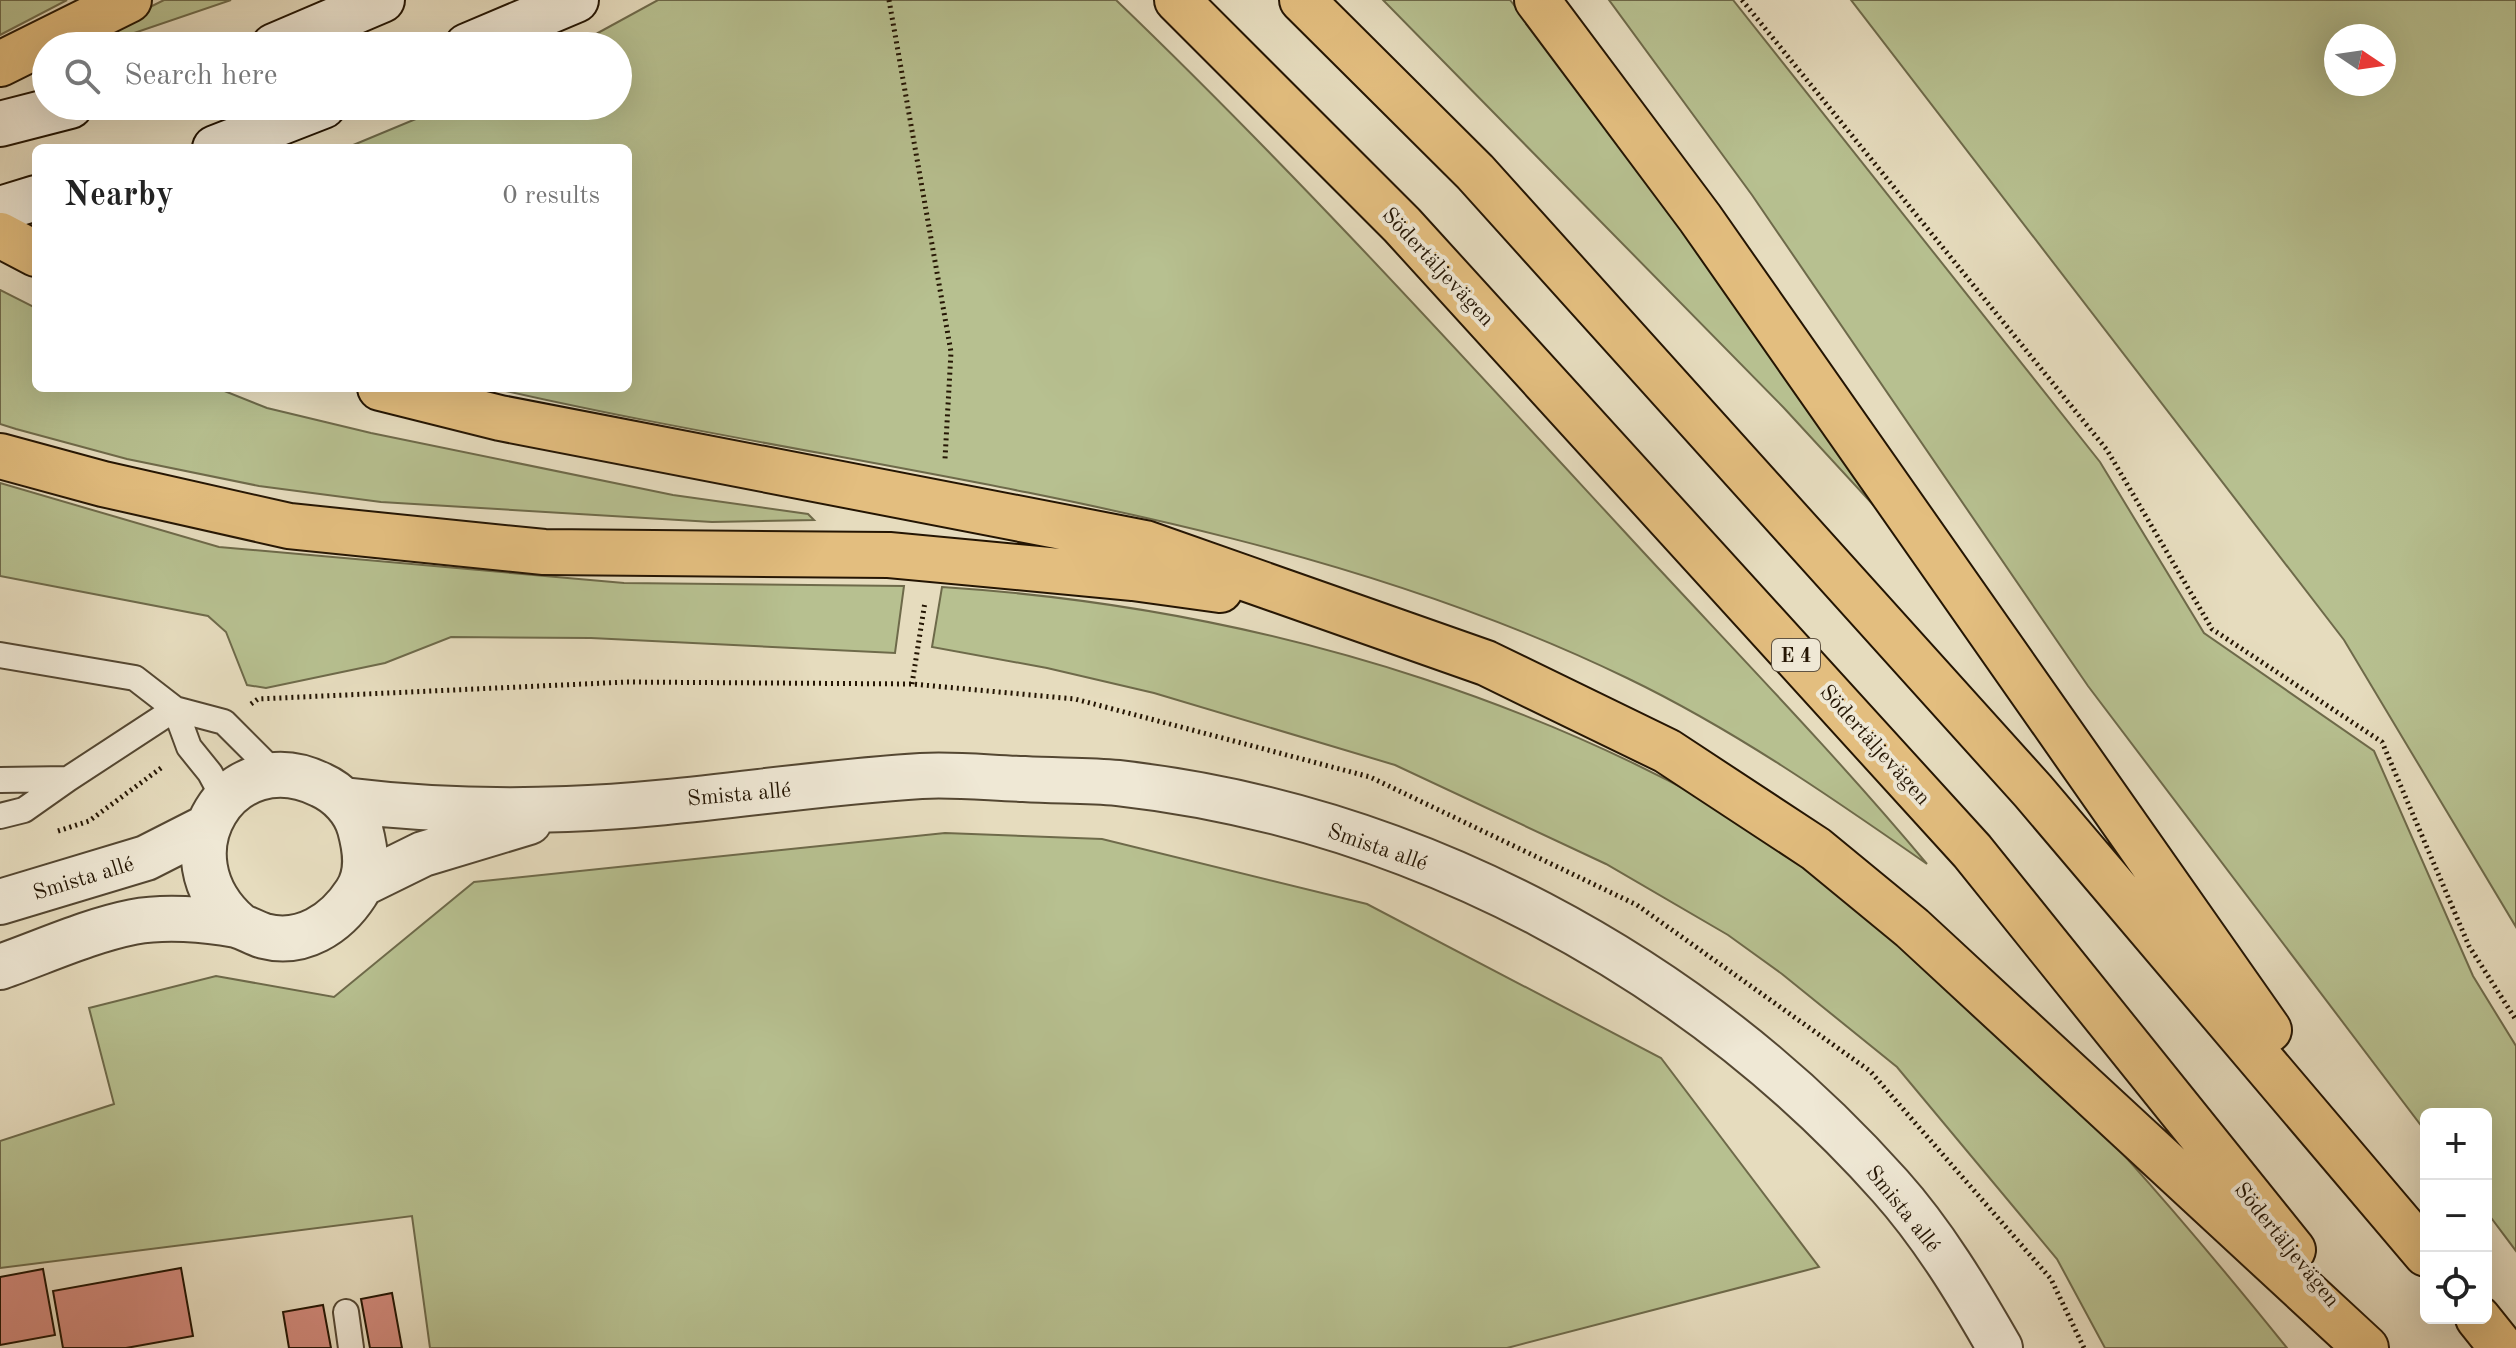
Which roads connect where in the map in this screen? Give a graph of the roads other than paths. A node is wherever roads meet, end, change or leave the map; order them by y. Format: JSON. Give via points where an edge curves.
{"nodes":[{"id":1,"x":129,"y":0,"type":"edge"},
{"id":2,"x":382,"y":0,"type":"edge"},
{"id":3,"x":576,"y":0,"type":"edge"},
{"id":4,"x":1177,"y":0,"type":"edge"},
{"id":5,"x":1302,"y":0,"type":"edge"},
{"id":6,"x":1537,"y":0,"type":"edge"},
{"id":7,"x":64,"y":32,"type":"edge"},
{"id":8,"x":307,"y":32,"type":"edge"},
{"id":9,"x":500,"y":32,"type":"edge"},
{"id":10,"x":32,"y":48,"type":"edge"},
{"id":11,"x":0,"y":64,"type":"edge"},
{"id":12,"x":32,"y":116,"type":"edge"},
{"id":13,"x":287,"y":120,"type":"edge"},
{"id":14,"x":0,"y":124,"type":"edge"},
{"id":15,"x":225,"y":144,"type":"edge"},
{"id":16,"x":32,"y":199,"type":"edge"},
{"id":17,"x":0,"y":209,"type":"edge"},
{"id":18,"x":0,"y":235,"type":"edge"},
{"id":19,"x":32,"y":252,"type":"edge"},
{"id":20,"x":397,"y":392,"type":"edge"},
{"id":21,"x":0,"y":456,"type":"edge"},
{"id":22,"x":1329,"y":606,"type":"junction"},
{"id":23,"x":0,"y":655,"type":"edge"},
{"id":24,"x":175,"y":709,"type":"junction"},
{"id":25,"x":277,"y":775,"type":"junction"},
{"id":26,"x":68,"y":779,"type":"junction"},
{"id":27,"x":0,"y":780,"type":"edge"},
{"id":28,"x":343,"y":800,"type":"junction"},
{"id":29,"x":569,"y":809,"type":"junction"},
{"id":30,"x":216,"y":813,"type":"junction"},
{"id":31,"x":0,"y":816,"type":"edge"},
{"id":32,"x":362,"y":884,"type":"junction"},
{"id":33,"x":0,"y":902,"type":"edge"},
{"id":34,"x":239,"y":925,"type":"junction"},
{"id":35,"x":0,"y":967,"type":"edge"},
{"id":36,"x":2419,"y":1245,"type":"edge"},
{"id":37,"x":346,"y":1312,"type":"dead end"},
{"id":38,"x":2483,"y":1324,"type":"edge"},
{"id":39,"x":351,"y":1348,"type":"edge"},
{"id":40,"x":2000,"y":1348,"type":"edge"},
{"id":41,"x":2369,"y":1348,"type":"edge"},
{"id":42,"x":2502,"y":1348,"type":"edge"}],
"edges":[{"from":1,"to":7,"type":"highway"},
{"from":2,"to":8,"type":"street"},
{"from":3,"to":9,"type":"street"},
{"from":4,"to":41,"type":"highway","name":"Södertäljevägen","number":"E 4","via":[[1402,225],[1972,851]]},
{"from":5,"to":36,"type":"highway","via":[[1475,172],[2022,779]]},
{"from":6,"to":36,"type":"highway","via":[[1728,257]]},
{"from":10,"to":11,"type":"highway"},
{"from":12,"to":14,"type":"street"},
{"from":13,"to":15,"type":"street"},
{"from":16,"to":17,"type":"street"},
{"from":18,"to":19,"type":"highway"},
{"from":20,"to":22,"type":"highway","via":[[529,424],[1145,543]]},
{"from":21,"to":22,"type":"highway","via":[[289,526],[544,552],[889,555],[1133,578]]},
{"from":22,"to":41,"type":"highway","via":[[1486,663],[1667,751],[1816,849],[1912,928]]},
{"from":23,"to":24,"type":"lane","via":[[135,678]]},
{"from":24,"to":25,"type":"lane","via":[[224,722]]},
{"from":24,"to":26,"type":"lane"},
{"from":24,"to":30,"type":"lane","via":[[189,747],[210,773]]},
{"from":25,"to":28,"type":"street","name":"Smista allé","via":[[305,777]]},
{"from":25,"to":30,"type":"street","name":"Smista allé","via":[[247,783]]},
{"from":26,"to":27,"type":"lane"},
{"from":26,"to":31,"type":"lane","via":[[24,810]]},
{"from":28,"to":29,"type":"street","name":"Smista allé","via":[[433,808]]},
{"from":28,"to":32,"type":"street","via":[[358,823],[366,852]]},
{"from":29,"to":32,"type":"street","name":"Smista allé","via":[[423,854]]},
{"from":29,"to":40,"type":"street","name":"Smista allé","via":[[926,776],[1117,783],[1259,808],[1391,846],[1545,916],[1661,985],[1795,1090],[1892,1187],[1963,1284]]},
{"from":30,"to":33,"type":"street","name":"Smista allé","via":[[146,858]]},
{"from":30,"to":34,"type":"street","via":[[201,855],[207,886],[222,911]]},
{"from":32,"to":34,"type":"street","name":"Smista allé","via":[[344,912],[321,929],[293,938],[265,936]]},
{"from":34,"to":35,"type":"street","name":"Smista allé","via":[[133,922]]},
{"from":37,"to":39,"type":"lane"},
{"from":38,"to":42,"type":"highway"}]}
